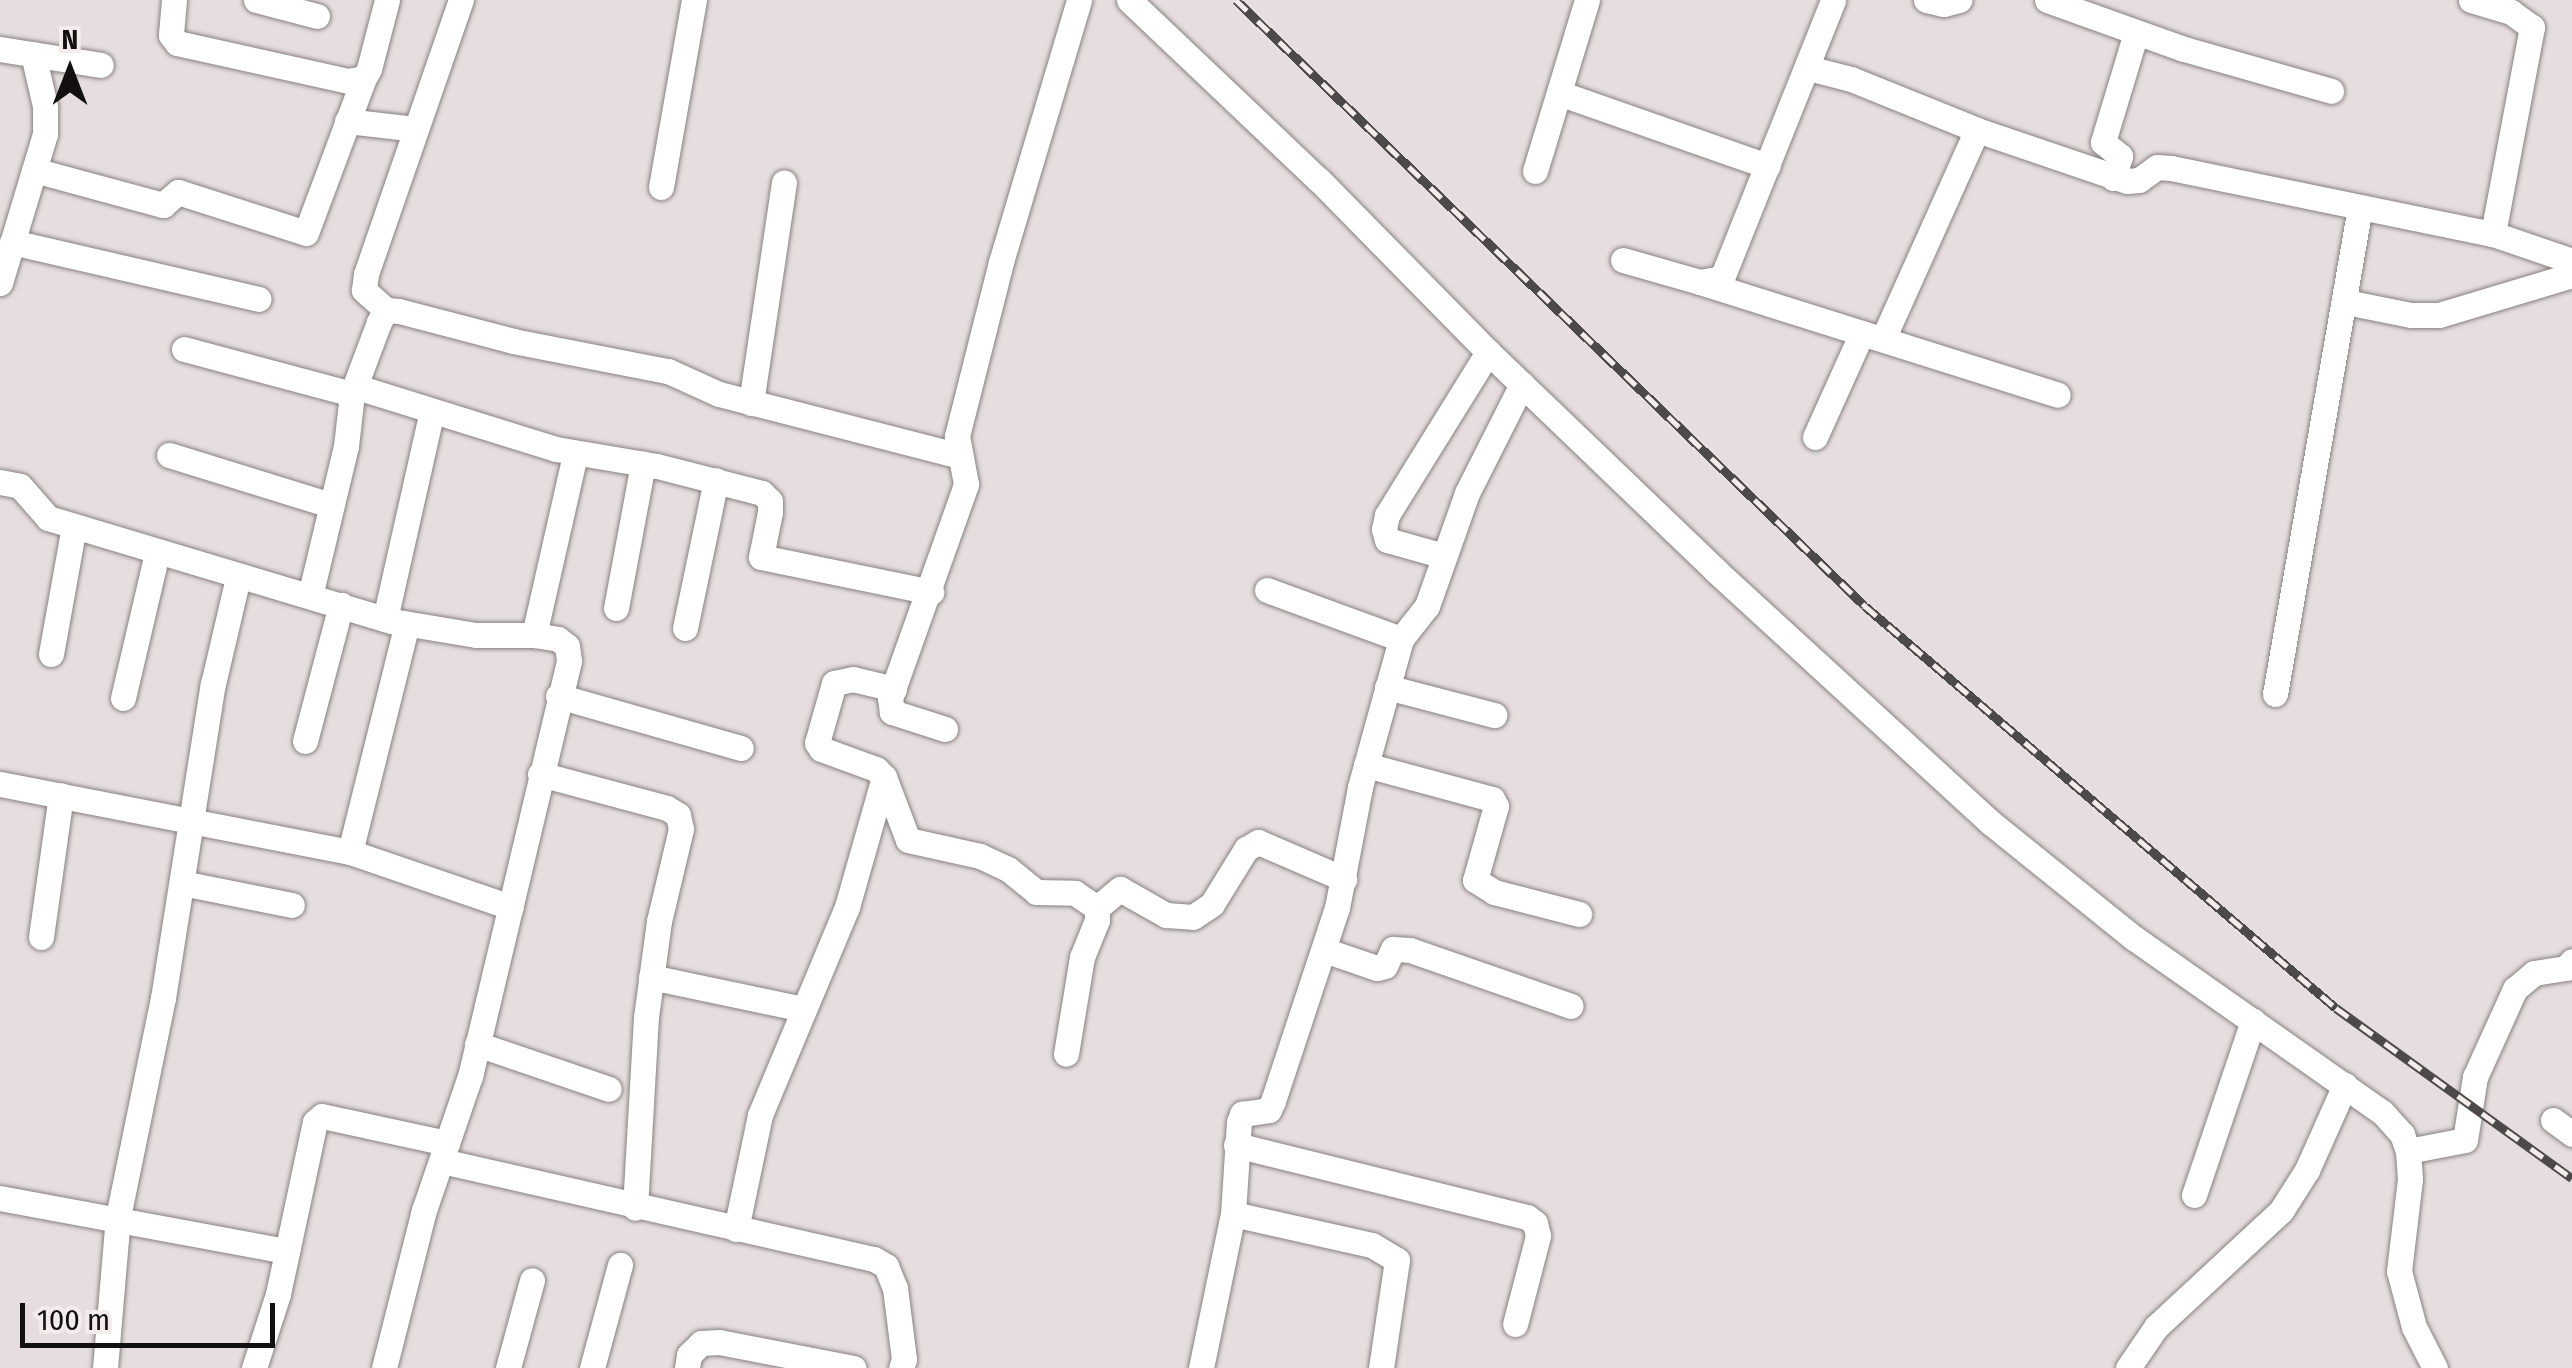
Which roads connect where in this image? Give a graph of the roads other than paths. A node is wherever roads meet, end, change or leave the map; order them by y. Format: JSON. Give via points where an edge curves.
{"nodes":[{"id":1,"x":174,"y":0,"type":"edge"},
{"id":2,"x":256,"y":0,"type":"edge"},
{"id":3,"x":387,"y":0,"type":"edge"},
{"id":4,"x":462,"y":0,"type":"edge"},
{"id":5,"x":694,"y":0,"type":"edge"},
{"id":6,"x":1078,"y":0,"type":"edge"},
{"id":7,"x":1129,"y":0,"type":"edge"},
{"id":8,"x":1588,"y":0,"type":"edge"},
{"id":9,"x":1833,"y":0,"type":"edge"},
{"id":10,"x":1926,"y":0,"type":"edge"},
{"id":11,"x":1960,"y":0,"type":"edge"},
{"id":12,"x":2047,"y":0,"type":"edge"},
{"id":13,"x":2471,"y":0,"type":"edge"},
{"id":14,"x":316,"y":16,"type":"dead end"},
{"id":15,"x":2136,"y":32,"type":"junction"},
{"id":16,"x":0,"y":49,"type":"edge"},
{"id":17,"x":33,"y":54,"type":"junction"},
{"id":18,"x":101,"y":64,"type":"dead end"},
{"id":19,"x":1808,"y":68,"type":"junction"},
{"id":20,"x":364,"y":78,"type":"junction"},
{"id":21,"x":2331,"y":91,"type":"dead end"},
{"id":22,"x":1559,"y":93,"type":"junction"},
{"id":23,"x":348,"y":121,"type":"junction"},
{"id":24,"x":416,"y":130,"type":"junction"},
{"id":25,"x":1977,"y":130,"type":"junction"},
{"id":26,"x":1768,"y":166,"type":"junction"},
{"id":27,"x":34,"y":170,"type":"junction"},
{"id":28,"x":1535,"y":171,"type":"dead end"},
{"id":29,"x":2113,"y":178,"type":"junction"},
{"id":30,"x":784,"y":182,"type":"dead end"},
{"id":31,"x":660,"y":188,"type":"dead end"},
{"id":32,"x":2360,"y":206,"type":"junction"},
{"id":33,"x":2493,"y":234,"type":"junction"},
{"id":34,"x":12,"y":242,"type":"junction"},
{"id":35,"x":1622,"y":260,"type":"dead end"},
{"id":36,"x":2572,"y":261,"type":"edge"},
{"id":37,"x":2572,"y":276,"type":"edge"},
{"id":38,"x":1700,"y":282,"type":"junction"},
{"id":39,"x":0,"y":283,"type":"edge"},
{"id":40,"x":259,"y":299,"type":"dead end"},
{"id":41,"x":2346,"y":302,"type":"junction"},
{"id":42,"x":386,"y":310,"type":"junction"},
{"id":43,"x":1872,"y":336,"type":"junction"},
{"id":44,"x":184,"y":349,"type":"dead end"},
{"id":45,"x":1488,"y":352,"type":"junction"},
{"id":46,"x":1522,"y":384,"type":"junction"},
{"id":47,"x":355,"y":391,"type":"junction"},
{"id":48,"x":2058,"y":394,"type":"dead end"},
{"id":49,"x":752,"y":403,"type":"junction"},
{"id":50,"x":432,"y":410,"type":"junction"},
{"id":51,"x":1815,"y":437,"type":"dead end"},
{"id":52,"x":575,"y":454,"type":"junction"},
{"id":53,"x":169,"y":455,"type":"dead end"},
{"id":54,"x":960,"y":456,"type":"junction"},
{"id":55,"x":643,"y":464,"type":"junction"},
{"id":56,"x":716,"y":480,"type":"junction"},
{"id":57,"x":0,"y":482,"type":"edge"},
{"id":58,"x":331,"y":505,"type":"junction"},
{"id":59,"x":74,"y":526,"type":"junction"},
{"id":60,"x":157,"y":552,"type":"junction"},
{"id":61,"x":1444,"y":556,"type":"junction"},
{"id":62,"x":238,"y":577,"type":"junction"},
{"id":63,"x":1267,"y":590,"type":"dead end"},
{"id":64,"x":930,"y":592,"type":"junction"},
{"id":65,"x":310,"y":596,"type":"junction"},
{"id":66,"x":342,"y":604,"type":"junction"},
{"id":67,"x":616,"y":608,"type":"dead end"},
{"id":68,"x":396,"y":621,"type":"junction"},
{"id":69,"x":685,"y":628,"type":"dead end"},
{"id":70,"x":534,"y":636,"type":"junction"},
{"id":71,"x":1401,"y":639,"type":"junction"},
{"id":72,"x":51,"y":654,"type":"dead end"},
{"id":73,"x":1387,"y":687,"type":"junction"},
{"id":74,"x":894,"y":688,"type":"junction"},
{"id":75,"x":2274,"y":694,"type":"dead end"},
{"id":76,"x":558,"y":696,"type":"junction"},
{"id":77,"x":123,"y":698,"type":"dead end"},
{"id":78,"x":1494,"y":715,"type":"dead end"},
{"id":79,"x":946,"y":730,"type":"dead end"},
{"id":80,"x":306,"y":741,"type":"dead end"},
{"id":81,"x":741,"y":748,"type":"dead end"},
{"id":82,"x":1366,"y":764,"type":"junction"},
{"id":83,"x":540,"y":774,"type":"junction"},
{"id":84,"x":884,"y":777,"type":"junction"},
{"id":85,"x":0,"y":784,"type":"edge"},
{"id":86,"x":60,"y":796,"type":"junction"},
{"id":87,"x":193,"y":820,"type":"junction"},
{"id":88,"x":350,"y":852,"type":"junction"},
{"id":89,"x":1344,"y":879,"type":"junction"},
{"id":90,"x":182,"y":883,"type":"junction"},
{"id":91,"x":292,"y":905,"type":"dead end"},
{"id":92,"x":511,"y":907,"type":"junction"},
{"id":93,"x":1097,"y":908,"type":"junction"},
{"id":94,"x":1580,"y":914,"type":"dead end"},
{"id":95,"x":42,"y":937,"type":"dead end"},
{"id":96,"x":1324,"y":950,"type":"junction"},
{"id":97,"x":2572,"y":961,"type":"edge"},
{"id":98,"x":651,"y":977,"type":"junction"},
{"id":99,"x":1571,"y":1006,"type":"dead end"},
{"id":100,"x":803,"y":1009,"type":"junction"},
{"id":101,"x":2254,"y":1022,"type":"junction"},
{"id":102,"x":477,"y":1044,"type":"junction"},
{"id":103,"x":1066,"y":1054,"type":"dead end"},
{"id":104,"x":2344,"y":1085,"type":"junction"},
{"id":105,"x":608,"y":1089,"type":"dead end"},
{"id":106,"x":1236,"y":1145,"type":"junction"},
{"id":107,"x":2408,"y":1151,"type":"junction"},
{"id":108,"x":445,"y":1152,"type":"junction"},
{"id":109,"x":2194,"y":1195,"type":"dead end"},
{"id":110,"x":0,"y":1198,"type":"edge"},
{"id":111,"x":636,"y":1208,"type":"junction"},
{"id":112,"x":1232,"y":1214,"type":"junction"},
{"id":113,"x":118,"y":1216,"type":"junction"},
{"id":114,"x":736,"y":1229,"type":"junction"},
{"id":115,"x":287,"y":1251,"type":"junction"},
{"id":116,"x":620,"y":1264,"type":"dead end"},
{"id":117,"x":532,"y":1280,"type":"dead end"},
{"id":118,"x":1514,"y":1324,"type":"dead end"},
{"id":119,"x":105,"y":1368,"type":"edge"},
{"id":120,"x":254,"y":1368,"type":"edge"},
{"id":121,"x":384,"y":1368,"type":"edge"},
{"id":122,"x":508,"y":1368,"type":"edge"},
{"id":123,"x":592,"y":1368,"type":"edge"},
{"id":124,"x":686,"y":1368,"type":"edge"},
{"id":125,"x":854,"y":1368,"type":"edge"},
{"id":126,"x":901,"y":1368,"type":"edge"},
{"id":127,"x":1201,"y":1368,"type":"edge"},
{"id":128,"x":1380,"y":1368,"type":"edge"},
{"id":129,"x":2128,"y":1368,"type":"edge"},
{"id":130,"x":2435,"y":1368,"type":"edge"}],
"edges":[{"from":1,"to":20,"type":"street","via":[[170,35],[177,43],[348,81]]},
{"from":2,"to":14,"type":"street"},
{"from":3,"to":20,"type":"street"},
{"from":4,"to":24,"type":"street"},
{"from":5,"to":31,"type":"street"},
{"from":6,"to":54,"type":"street","via":[[991,302],[958,436]]},
{"from":7,"to":45,"type":"street"},
{"from":8,"to":22,"type":"street"},
{"from":9,"to":19,"type":"street"},
{"from":10,"to":11,"type":"street"},
{"from":12,"to":15,"type":"street"},
{"from":13,"to":33,"type":"street","via":[[2511,12],[2532,27]]},
{"from":15,"to":21,"type":"street"},
{"from":15,"to":29,"type":"street","via":[[2102,142],[2120,156]]},
{"from":16,"to":17,"type":"street"},
{"from":17,"to":18,"type":"street"},
{"from":17,"to":27,"type":"street","via":[[45,106]]},
{"from":19,"to":25,"type":"street","via":[[1851,78]]},
{"from":19,"to":26,"type":"street"},
{"from":20,"to":23,"type":"street"},
{"from":22,"to":26,"type":"street"},
{"from":22,"to":28,"type":"street"},
{"from":23,"to":24,"type":"street"},
{"from":23,"to":27,"type":"street","via":[[306,233],[178,192],[163,204]]},
{"from":24,"to":42,"type":"street","via":[[366,274],[368,298]]},
{"from":25,"to":29,"type":"street"},
{"from":25,"to":43,"type":"street"},
{"from":26,"to":38,"type":"street","via":[[1729,267],[1715,282]]},
{"from":27,"to":34,"type":"street"},
{"from":29,"to":32,"type":"street","via":[[2139,180],[2171,168]]},
{"from":30,"to":49,"type":"street"},
{"from":32,"to":33,"type":"street"},
{"from":32,"to":41,"type":"street"},
{"from":33,"to":36,"type":"street"},
{"from":34,"to":39,"type":"street"},
{"from":34,"to":40,"type":"street"},
{"from":35,"to":38,"type":"street"},
{"from":37,"to":41,"type":"street","via":[[2439,315]]},
{"from":38,"to":43,"type":"street"},
{"from":41,"to":75,"type":"street"},
{"from":42,"to":47,"type":"street"},
{"from":42,"to":49,"type":"street","via":[[668,371]]},
{"from":43,"to":48,"type":"street"},
{"from":43,"to":51,"type":"street"},
{"from":44,"to":47,"type":"street","via":[[343,395]]},
{"from":45,"to":46,"type":"street"},
{"from":45,"to":61,"type":"street","via":[[1384,529],[1387,540]]},
{"from":46,"to":61,"type":"street","via":[[1466,493]]},
{"from":46,"to":101,"type":"street","via":[[1990,822],[2061,883]]},
{"from":47,"to":50,"type":"street"},
{"from":47,"to":58,"type":"street"},
{"from":49,"to":54,"type":"street"},
{"from":50,"to":52,"type":"street"},
{"from":50,"to":68,"type":"street"},
{"from":52,"to":55,"type":"street"},
{"from":52,"to":70,"type":"street"},
{"from":53,"to":58,"type":"street"},
{"from":54,"to":64,"type":"street","via":[[966,484]]},
{"from":55,"to":56,"type":"street"},
{"from":55,"to":67,"type":"street"},
{"from":56,"to":64,"type":"street","via":[[770,501],[760,548],[768,562]]},
{"from":56,"to":69,"type":"street"},
{"from":57,"to":59,"type":"street","via":[[20,486],[48,518]]},
{"from":58,"to":65,"type":"street"},
{"from":59,"to":60,"type":"street"},
{"from":59,"to":72,"type":"street"},
{"from":60,"to":62,"type":"street"},
{"from":60,"to":77,"type":"street"},
{"from":61,"to":71,"type":"street","via":[[1427,606]]},
{"from":62,"to":65,"type":"street"},
{"from":62,"to":87,"type":"street","via":[[213,684]]},
{"from":63,"to":71,"type":"street"},
{"from":64,"to":74,"type":"street"},
{"from":65,"to":66,"type":"street"},
{"from":66,"to":68,"type":"street"},
{"from":66,"to":80,"type":"street"},
{"from":68,"to":70,"type":"street","via":[[476,635]]},
{"from":68,"to":88,"type":"street"},
{"from":70,"to":76,"type":"street","via":[[567,646]]},
{"from":71,"to":73,"type":"street"},
{"from":73,"to":78,"type":"street"},
{"from":73,"to":82,"type":"street"},
{"from":74,"to":79,"type":"street","via":[[892,712]]},
{"from":74,"to":84,"type":"street","via":[[854,679],[834,683],[817,734],[821,749]]},
{"from":76,"to":81,"type":"street"},
{"from":76,"to":83,"type":"street"},
{"from":82,"to":89,"type":"street"},
{"from":82,"to":94,"type":"street","via":[[1492,799],[1496,806],[1474,880],[1494,892]]},
{"from":83,"to":92,"type":"street"},
{"from":83,"to":98,"type":"street","via":[[678,815],[681,829]]},
{"from":84,"to":93,"type":"street","via":[[908,840],[980,856],[1036,892],[1075,893]]},
{"from":84,"to":100,"type":"street","via":[[848,907]]},
{"from":85,"to":86,"type":"street"},
{"from":86,"to":87,"type":"street"},
{"from":86,"to":95,"type":"street"},
{"from":87,"to":88,"type":"street"},
{"from":87,"to":90,"type":"street"},
{"from":88,"to":92,"type":"street"},
{"from":89,"to":93,"type":"street","via":[[1258,842],[1212,904],[1193,916],[1166,915],[1120,889]]},
{"from":89,"to":96,"type":"street"},
{"from":90,"to":91,"type":"street"},
{"from":90,"to":113,"type":"street"},
{"from":92,"to":102,"type":"street"},
{"from":93,"to":103,"type":"street"},
{"from":96,"to":99,"type":"street","via":[[1377,968],[1386,966],[1393,950],[1410,950]]},
{"from":96,"to":106,"type":"street","via":[[1273,1101],[1263,1113],[1242,1114]]},
{"from":97,"to":107,"type":"street","via":[[2534,974],[2515,989],[2475,1076],[2465,1140]]},
{"from":98,"to":100,"type":"street"},
{"from":98,"to":111,"type":"street"},
{"from":100,"to":114,"type":"street","via":[[760,1115]]},
{"from":101,"to":104,"type":"street"},
{"from":101,"to":109,"type":"street"},
{"from":102,"to":105,"type":"street"},
{"from":102,"to":108,"type":"street"},
{"from":104,"to":107,"type":"street","via":[[2382,1112]]},
{"from":104,"to":129,"type":"street","via":[[2308,1170],[2281,1211],[2156,1327]]},
{"from":106,"to":112,"type":"street"},
{"from":106,"to":118,"type":"street","via":[[1536,1223]]},
{"from":107,"to":130,"type":"street","via":[[2400,1271],[2414,1327]]},
{"from":108,"to":111,"type":"street"},
{"from":108,"to":115,"type":"street","via":[[322,1116],[309,1134]]},
{"from":108,"to":121,"type":"street"},
{"from":110,"to":113,"type":"street"},
{"from":111,"to":114,"type":"street"},
{"from":112,"to":127,"type":"street"},
{"from":112,"to":128,"type":"street","via":[[1372,1245],[1397,1260]]},
{"from":113,"to":115,"type":"street"},
{"from":113,"to":119,"type":"street"},
{"from":114,"to":126,"type":"street","via":[[886,1266],[895,1288]]},
{"from":115,"to":120,"type":"street"},
{"from":116,"to":123,"type":"street"},
{"from":117,"to":122,"type":"street"},
{"from":124,"to":125,"type":"street","via":[[701,1343],[719,1342]]}]}
